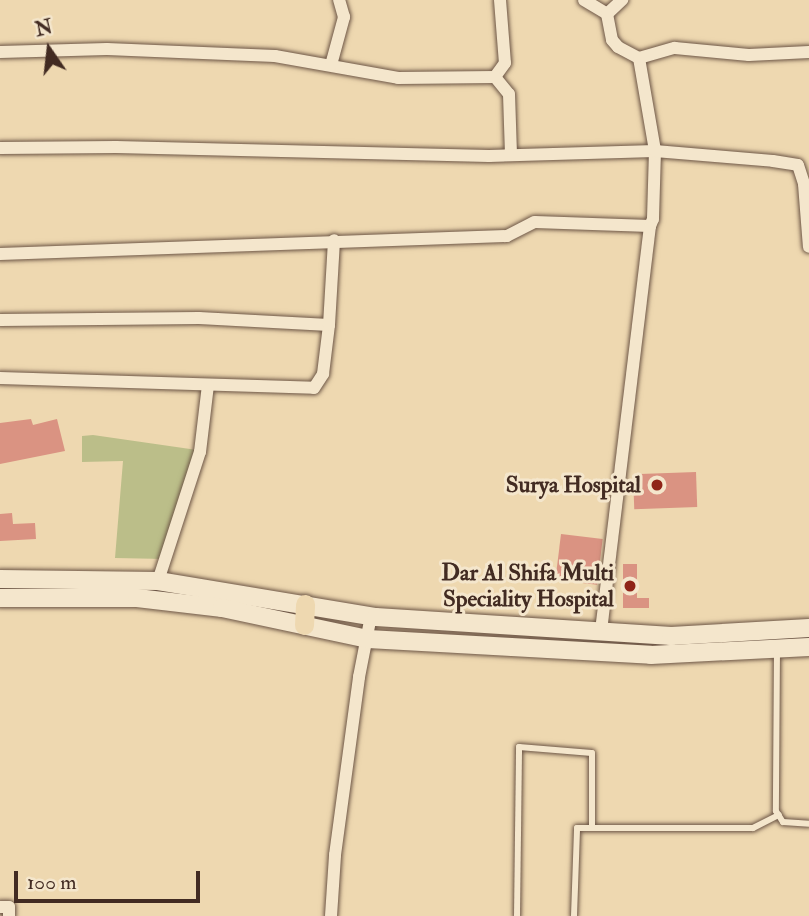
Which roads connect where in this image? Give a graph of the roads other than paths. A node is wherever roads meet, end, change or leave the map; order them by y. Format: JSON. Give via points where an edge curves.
{"nodes":[{"id":1,"x":339,"y":0,"type":"edge"},
{"id":2,"x":500,"y":0,"type":"edge"},
{"id":3,"x":584,"y":0,"type":"edge"},
{"id":4,"x":622,"y":0,"type":"edge"},
{"id":5,"x":607,"y":14,"type":"junction"},
{"id":6,"x":0,"y":52,"type":"edge"},
{"id":7,"x":809,"y":52,"type":"edge"},
{"id":8,"x":639,"y":58,"type":"junction"},
{"id":9,"x":331,"y":65,"type":"junction"},
{"id":10,"x":495,"y":77,"type":"junction"},
{"id":11,"x":0,"y":148,"type":"edge"},
{"id":12,"x":655,"y":151,"type":"junction"},
{"id":13,"x":511,"y":155,"type":"junction"},
{"id":14,"x":650,"y":226,"type":"junction"},
{"id":15,"x":334,"y":240,"type":"junction"},
{"id":16,"x":809,"y":247,"type":"edge"},
{"id":17,"x":0,"y":254,"type":"edge"},
{"id":18,"x":0,"y":320,"type":"edge"},
{"id":19,"x":329,"y":325,"type":"junction"},
{"id":20,"x":0,"y":378,"type":"edge"},
{"id":21,"x":208,"y":385,"type":"junction"},
{"id":22,"x":0,"y":579,"type":"edge"},
{"id":23,"x":158,"y":581,"type":"junction"},
{"id":24,"x":0,"y":598,"type":"edge"},
{"id":25,"x":305,"y":604,"type":"junction"},
{"id":26,"x":371,"y":616,"type":"junction"},
{"id":27,"x":304,"y":625,"type":"junction"},
{"id":28,"x":809,"y":628,"type":"edge"},
{"id":29,"x":777,"y":630,"type":"junction"},
{"id":30,"x":601,"y":631,"type":"junction"},
{"id":31,"x":368,"y":639,"type":"junction"},
{"id":32,"x":809,"y":647,"type":"edge"},
{"id":33,"x":777,"y":650,"type":"junction"},
{"id":34,"x":779,"y":815,"type":"junction"},
{"id":35,"x":809,"y":824,"type":"edge"},
{"id":36,"x":592,"y":827,"type":"junction"},
{"id":37,"x":0,"y":907,"type":"edge"},
{"id":38,"x":9,"y":916,"type":"edge"},
{"id":39,"x":331,"y":916,"type":"edge"},
{"id":40,"x":517,"y":916,"type":"edge"},
{"id":41,"x":574,"y":916,"type":"edge"}],
"edges":[{"from":1,"to":9,"type":"street","via":[[344,17]]},
{"from":2,"to":10,"type":"street","via":[[505,63]]},
{"from":3,"to":5,"type":"street"},
{"from":4,"to":5,"type":"street"},
{"from":5,"to":8,"type":"street","via":[[612,40]]},
{"from":6,"to":9,"type":"street","via":[[107,49],[275,56]]},
{"from":7,"to":8,"type":"street","via":[[749,55],[674,48]]},
{"from":8,"to":12,"type":"street"},
{"from":9,"to":10,"type":"street","via":[[398,78]]},
{"from":10,"to":13,"type":"street","via":[[509,94]]},
{"from":11,"to":13,"type":"street"},
{"from":12,"to":13,"type":"street"},
{"from":12,"to":14,"type":"street"},
{"from":12,"to":16,"type":"street","via":[[799,165]]},
{"from":14,"to":15,"type":"street","via":[[535,222],[507,236]]},
{"from":14,"to":30,"type":"street"},
{"from":15,"to":17,"type":"street"},
{"from":15,"to":19,"type":"street"},
{"from":18,"to":19,"type":"street","via":[[199,318]]},
{"from":19,"to":21,"type":"street","via":[[323,374],[314,388]]},
{"from":20,"to":21,"type":"street"},
{"from":21,"to":23,"type":"street","via":[[200,452]]},
{"from":22,"to":23,"type":"main road"},
{"from":23,"to":25,"type":"main road"},
{"from":24,"to":27,"type":"main road","via":[[137,598],[222,608]]},
{"from":25,"to":26,"type":"main road"},
{"from":25,"to":27,"type":"main road"},
{"from":26,"to":30,"type":"main road"},
{"from":26,"to":31,"type":"street"},
{"from":27,"to":31,"type":"main road"},
{"from":28,"to":29,"type":"main road"},
{"from":29,"to":30,"type":"main road","via":[[671,636]]},
{"from":29,"to":33,"type":"lane"},
{"from":31,"to":33,"type":"main road","via":[[651,655]]},
{"from":31,"to":39,"type":"street","via":[[352,732]]},
{"from":32,"to":33,"type":"main road"},
{"from":33,"to":34,"type":"lane","via":[[775,796]]},
{"from":34,"to":35,"type":"lane","via":[[783,822]]},
{"from":34,"to":36,"type":"lane","via":[[753,828]]},
{"from":36,"to":40,"type":"lane","via":[[592,753],[519,747]]},
{"from":36,"to":41,"type":"lane","via":[[577,828]]},
{"from":37,"to":38,"type":"street","via":[[9,906]]}]}
